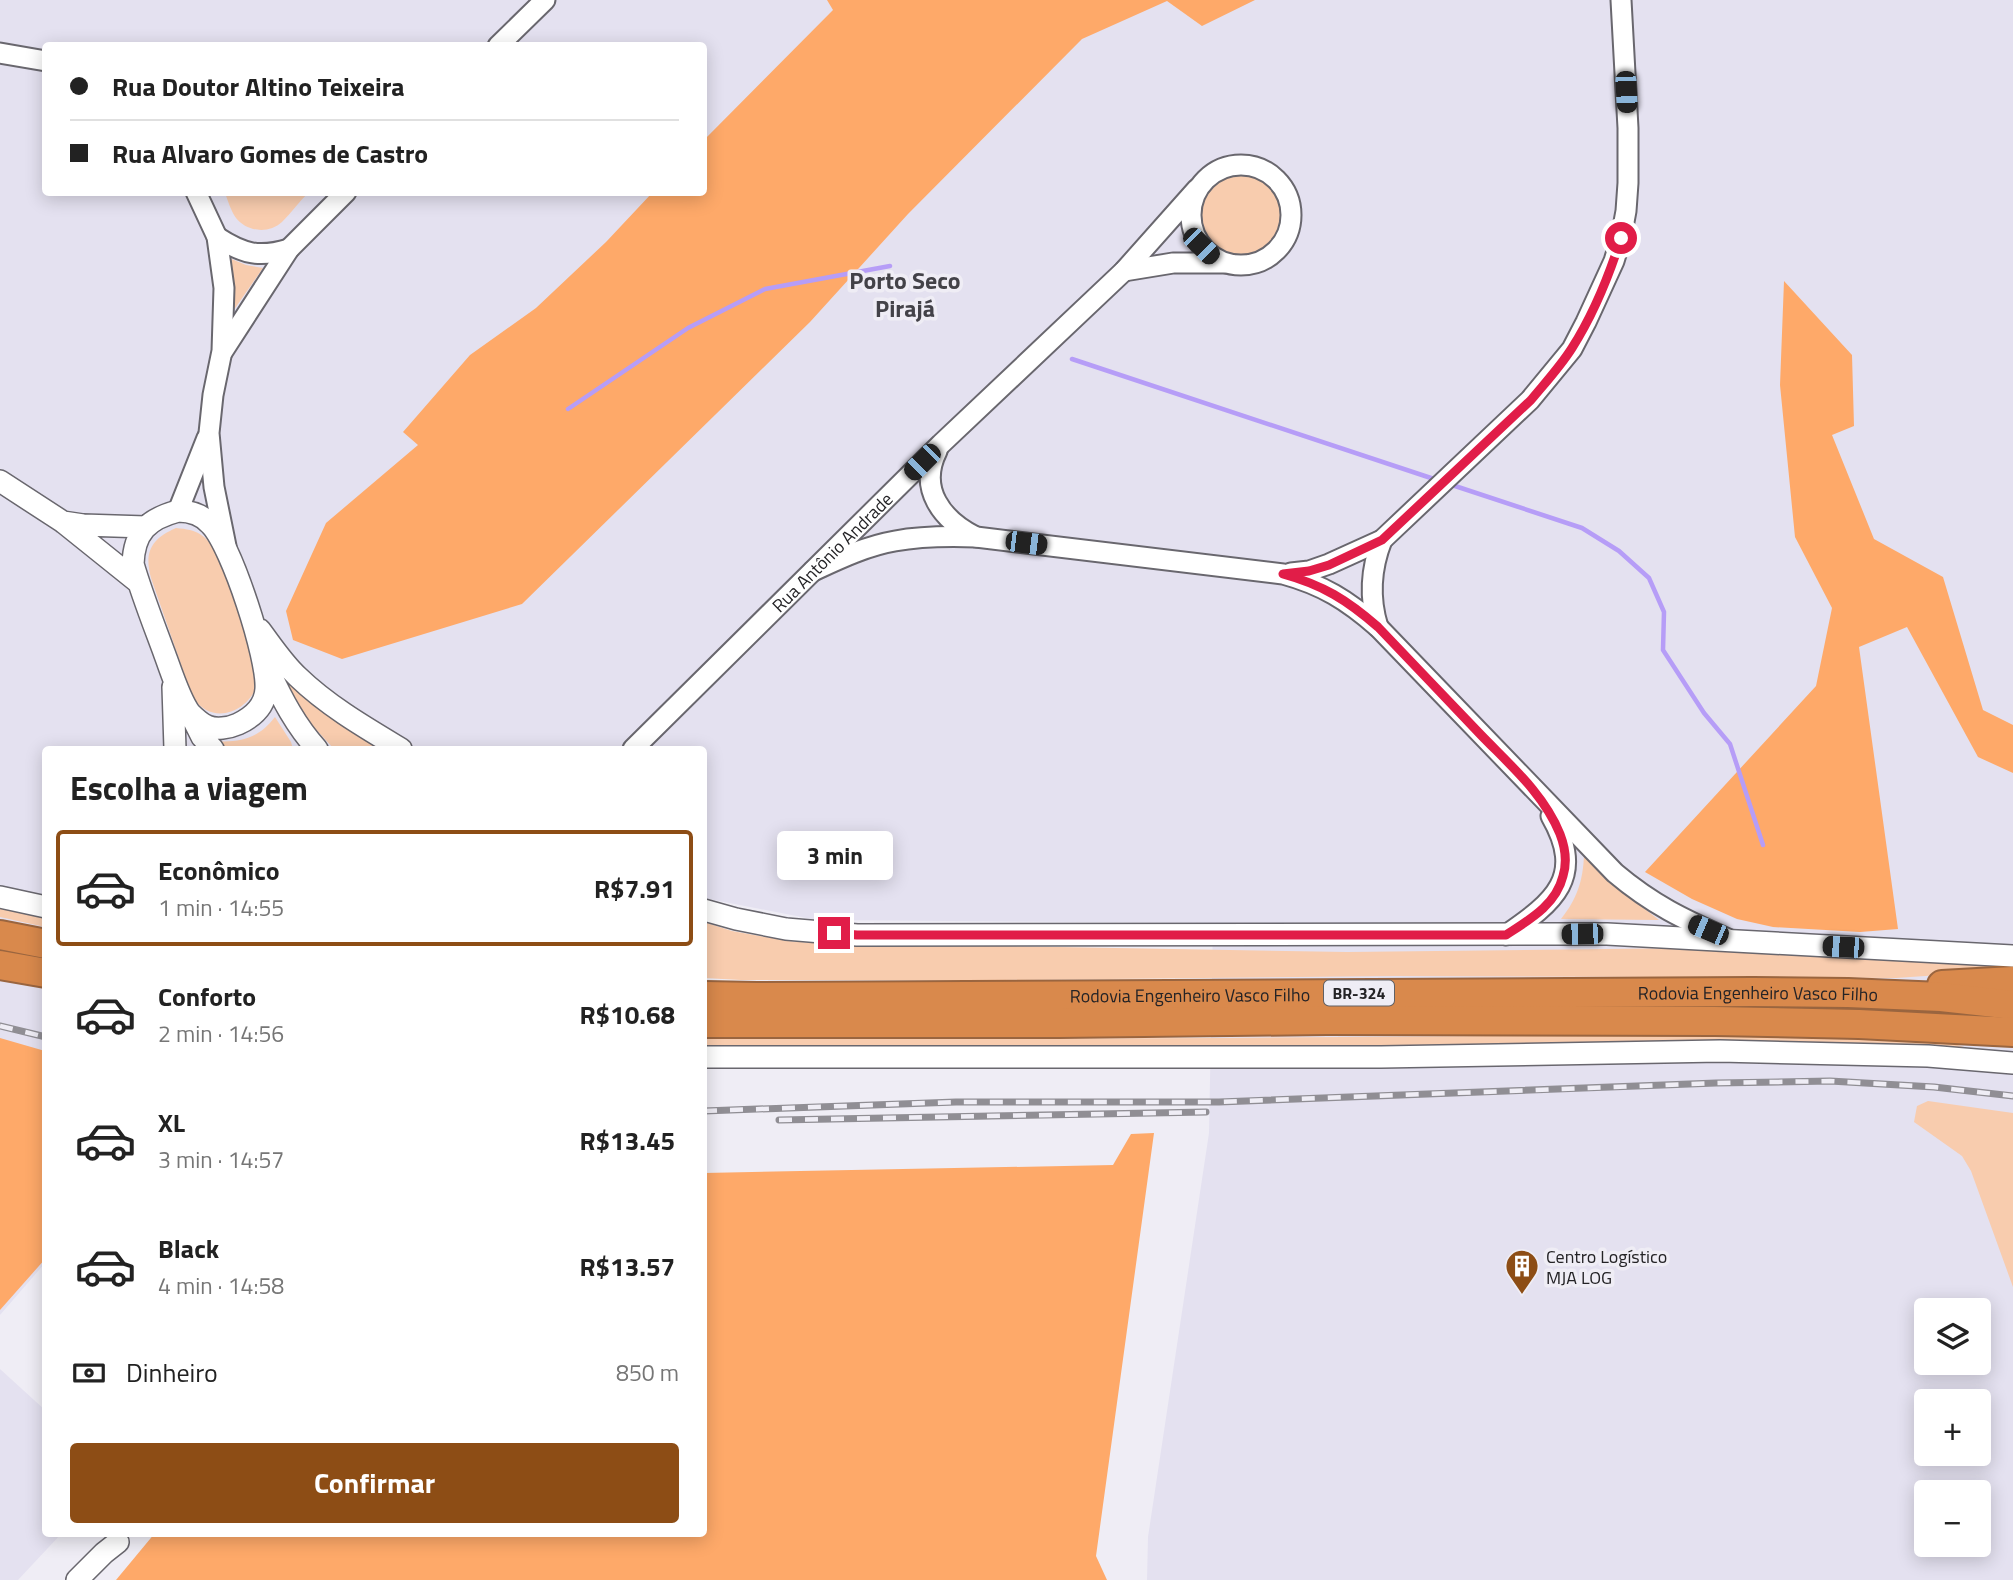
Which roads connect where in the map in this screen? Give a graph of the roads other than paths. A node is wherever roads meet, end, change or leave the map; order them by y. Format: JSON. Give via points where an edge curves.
{"nodes":[{"id":1,"x":545,"y":0,"type":"edge"},
{"id":2,"x":1621,"y":0,"type":"edge"},
{"id":3,"x":502,"y":42,"type":"edge"},
{"id":4,"x":0,"y":53,"type":"edge"},
{"id":5,"x":42,"y":60,"type":"edge"},
{"id":6,"x":1197,"y":189,"type":"junction"},
{"id":7,"x":198,"y":196,"type":"edge"},
{"id":8,"x":343,"y":196,"type":"edge"},
{"id":9,"x":217,"y":237,"type":"junction"},
{"id":10,"x":289,"y":249,"type":"junction"},
{"id":11,"x":1227,"y":263,"type":"junction"},
{"id":12,"x":1124,"y":271,"type":"junction"},
{"id":13,"x":222,"y":351,"type":"junction"},
{"id":14,"x":209,"y":433,"type":"junction"},
{"id":15,"x":941,"y":444,"type":"junction"},
{"id":16,"x":0,"y":481,"type":"edge"},
{"id":17,"x":178,"y":511,"type":"junction"},
{"id":18,"x":63,"y":522,"type":"junction"},
{"id":19,"x":146,"y":527,"type":"junction"},
{"id":20,"x":976,"y":537,"type":"junction"},
{"id":21,"x":1382,"y":540,"type":"junction"},
{"id":22,"x":228,"y":554,"type":"junction"},
{"id":23,"x":813,"y":571,"type":"junction"},
{"id":24,"x":1283,"y":574,"type":"junction"},
{"id":25,"x":139,"y":583,"type":"junction"},
{"id":26,"x":252,"y":618,"type":"junction"},
{"id":27,"x":1378,"y":627,"type":"junction"},
{"id":28,"x":265,"y":663,"type":"junction"},
{"id":29,"x":173,"y":678,"type":"junction"},
{"id":30,"x":289,"y":711,"type":"junction"},
{"id":31,"x":190,"y":712,"type":"junction"},
{"id":32,"x":175,"y":746,"type":"edge"},
{"id":33,"x":210,"y":746,"type":"edge"},
{"id":34,"x":297,"y":746,"type":"edge"},
{"id":35,"x":315,"y":746,"type":"edge"},
{"id":36,"x":396,"y":746,"type":"edge"},
{"id":37,"x":636,"y":746,"type":"edge"},
{"id":38,"x":1531,"y":786,"type":"junction"},
{"id":39,"x":0,"y":897,"type":"edge"},
{"id":40,"x":42,"y":906,"type":"edge"},
{"id":41,"x":707,"y":910,"type":"edge"},
{"id":42,"x":0,"y":935,"type":"edge"},
{"id":43,"x":1506,"y":935,"type":"junction"},
{"id":44,"x":1729,"y":939,"type":"junction"},
{"id":45,"x":42,"y":943,"type":"edge"},
{"id":46,"x":2013,"y":956,"type":"edge"},
{"id":47,"x":0,"y":965,"type":"edge"},
{"id":48,"x":42,"y":972,"type":"edge"},
{"id":49,"x":2013,"y":981,"type":"edge"},
{"id":50,"x":707,"y":989,"type":"edge"},
{"id":51,"x":1848,"y":993,"type":"junction"},
{"id":52,"x":707,"y":996,"type":"edge"},
{"id":53,"x":757,"y":997,"type":"junction"},
{"id":54,"x":2013,"y":1005,"type":"edge"},
{"id":55,"x":707,"y":1023,"type":"edge"},
{"id":56,"x":2013,"y":1032,"type":"edge"},
{"id":57,"x":707,"y":1057,"type":"edge"},
{"id":58,"x":2013,"y":1063,"type":"edge"},
{"id":59,"x":122,"y":1538,"type":"edge"},
{"id":60,"x":98,"y":1579,"type":"edge"},
{"id":61,"x":78,"y":1580,"type":"edge"}],
"edges":[{"from":1,"to":3,"type":"street"},
{"from":2,"to":21,"type":"street","via":[[1628,183],[1614,261],[1572,349],[1552,375]]},
{"from":4,"to":5,"type":"street"},
{"from":6,"to":11,"type":"street","via":[[1191,205],[1194,233],[1201,246]]},
{"from":6,"to":11,"type":"street","via":[[1223,167],[1240,164],[1272,175],[1287,196],[1291,221],[1275,252],[1244,265]]},
{"from":6,"to":12,"type":"street","name":"Rua Antônio Andrade"},
{"from":7,"to":9,"type":"street"},
{"from":8,"to":10,"type":"street"},
{"from":9,"to":10,"type":"street","via":[[234,248],[259,254]]},
{"from":9,"to":13,"type":"street","via":[[224,288]]},
{"from":10,"to":13,"type":"street"},
{"from":11,"to":12,"type":"street","via":[[1173,263]]},
{"from":12,"to":15,"type":"street","name":"Rua Antônio Andrade"},
{"from":13,"to":14,"type":"street"},
{"from":14,"to":17,"type":"street"},
{"from":14,"to":22,"type":"street","via":[[214,488]]},
{"from":15,"to":20,"type":"street","via":[[930,473],[935,499],[952,522]]},
{"from":15,"to":23,"type":"street","name":"Rua Antônio Andrade"},
{"from":16,"to":18,"type":"main road"},
{"from":17,"to":19,"type":"main road"},
{"from":17,"to":22,"type":"main road","via":[[189,511],[212,525]]},
{"from":18,"to":19,"type":"main road"},
{"from":18,"to":25,"type":"main road"},
{"from":19,"to":25,"type":"main road","via":[[133,551]]},
{"from":20,"to":23,"type":"street","via":[[892,541]]},
{"from":20,"to":24,"type":"street"},
{"from":21,"to":24,"type":"street","via":[[1329,565]]},
{"from":21,"to":27,"type":"street","via":[[1373,580]]},
{"from":22,"to":26,"type":"main road"},
{"from":23,"to":37,"type":"street","name":"Rua Antônio Andrade"},
{"from":24,"to":27,"type":"street","via":[[1335,594]]},
{"from":25,"to":29,"type":"main road"},
{"from":26,"to":28,"type":"main road"},
{"from":26,"to":36,"type":"main road","via":[[283,661],[313,691]]},
{"from":27,"to":38,"type":"street"},
{"from":28,"to":30,"type":"main road"},
{"from":28,"to":31,"type":"main road","via":[[267,690],[256,713],[218,728],[206,726]]},
{"from":29,"to":31,"type":"main road"},
{"from":29,"to":32,"type":"main road"},
{"from":30,"to":34,"type":"main road"},
{"from":30,"to":35,"type":"main road"},
{"from":31,"to":33,"type":"main road"},
{"from":38,"to":43,"type":"street","via":[[1561,836],[1564,874],[1553,899]]},
{"from":38,"to":44,"type":"street","via":[[1641,894],[1686,921]]},
{"from":39,"to":40,"type":"main road"},
{"from":41,"to":43,"type":"main road","via":[[786,929],[857,935]]},
{"from":42,"to":45,"type":"highway"},
{"from":43,"to":44,"type":"main road"},
{"from":44,"to":46,"type":"main road"},
{"from":47,"to":48,"type":"highway"},
{"from":49,"to":51,"type":"highway"},
{"from":50,"to":53,"type":"highway"},
{"from":51,"to":53,"type":"highway","name":"Rodovia Engenheiro Vasco Filho","number":"BR-324"},
{"from":51,"to":54,"type":"highway","name":"Rodovia Engenheiro Vasco Filho","number":"BR-324"},
{"from":52,"to":53,"type":"highway","name":"Rodovia Engenheiro Vasco Filho","number":"BR-324"},
{"from":55,"to":56,"type":"highway","name":"Rodovia Engenheiro Vasco Filho","number":"BR-324","via":[[1715,1021]]},
{"from":57,"to":58,"type":"main road","via":[[1720,1051],[1916,1055]]},
{"from":59,"to":60,"type":"main road"},
{"from":59,"to":61,"type":"main road"}]}
